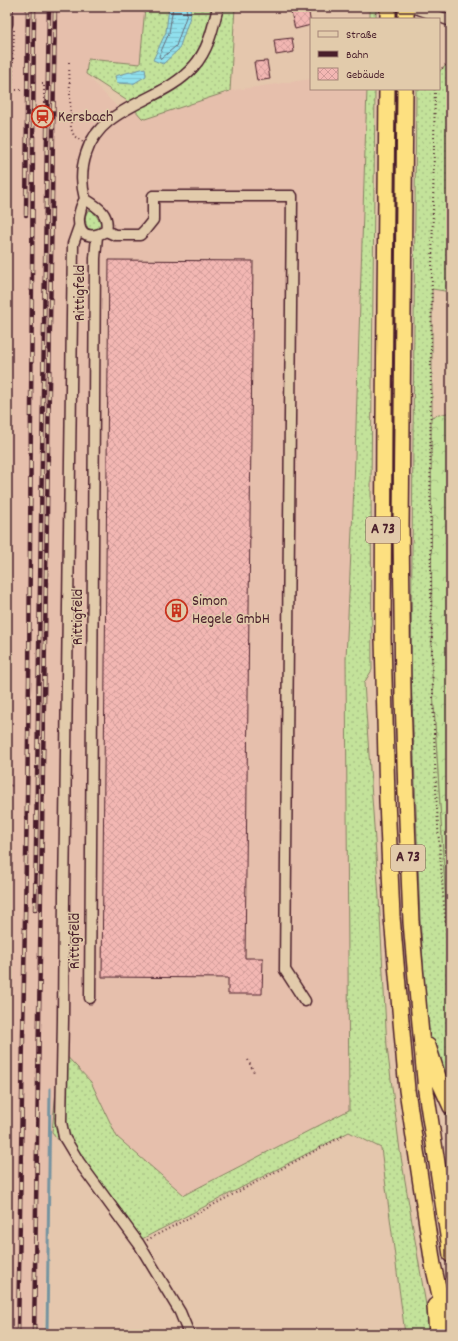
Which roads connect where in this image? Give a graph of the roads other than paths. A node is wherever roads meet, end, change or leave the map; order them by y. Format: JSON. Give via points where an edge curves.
{"nodes":[{"id":1,"x":7,"y":7,"type":"edge"},
{"id":2,"x":218,"y":7,"type":"edge"},
{"id":3,"x":388,"y":7,"type":"edge"},
{"id":4,"x":406,"y":7,"type":"edge"},
{"id":5,"x":413,"y":7,"type":"edge"},
{"id":6,"x":388,"y":18,"type":"edge"},
{"id":7,"x":406,"y":18,"type":"edge"},
{"id":8,"x":451,"y":21,"type":"edge"},
{"id":9,"x":10,"y":26,"type":"edge"},
{"id":10,"x":387,"y":90,"type":"edge"},
{"id":11,"x":405,"y":90,"type":"edge"},
{"id":12,"x":85,"y":199,"type":"junction"},
{"id":13,"x":80,"y":227,"type":"junction"},
{"id":14,"x":106,"y":231,"type":"junction"},
{"id":15,"x":97,"y":236,"type":"junction"},
{"id":16,"x":90,"y":998,"type":"dead end"},
{"id":17,"x":305,"y":1001,"type":"dead end"},
{"id":18,"x":420,"y":1019,"type":"junction"},
{"id":19,"x":451,"y":1107,"type":"edge"},
{"id":20,"x":451,"y":1255,"type":"edge"},
{"id":21,"x":433,"y":1265,"type":"junction"},
{"id":22,"x":189,"y":1334,"type":"edge"},
{"id":23,"x":437,"y":1334,"type":"edge"},
{"id":24,"x":449,"y":1334,"type":"edge"}],
"edges":[{"from":1,"to":9,"type":"street"},
{"from":2,"to":12,"type":"street","via":[[205,50],[195,66],[168,87],[105,124],[89,145],[82,174]]},
{"from":3,"to":6,"type":"highway"},
{"from":4,"to":7,"type":"highway"},
{"from":5,"to":8,"type":"street"},
{"from":10,"to":21,"type":"highway","number":"A 73","via":[[383,638],[388,816],[392,917],[407,1090]]},
{"from":11,"to":18,"type":"highway","number":"A 73","via":[[401,528],[403,696],[411,922]]},
{"from":12,"to":13,"type":"street","via":[[78,218]]},
{"from":12,"to":14,"type":"street","via":[[104,212],[107,221]]},
{"from":13,"to":15,"type":"street","via":[[89,236]]},
{"from":13,"to":22,"type":"street","via":[[73,244],[61,1122],[64,1137],[79,1162],[139,1244],[180,1312]]},
{"from":14,"to":15,"type":"street"},
{"from":14,"to":17,"type":"street","via":[[115,235],[140,235],[153,220],[153,196],[292,196],[285,970]]},
{"from":15,"to":16,"type":"street","name":"Rittigfeld"},
{"from":18,"to":19,"type":"highway","via":[[440,1083]]},
{"from":18,"to":20,"type":"highway","number":"A 73","via":[[427,1099]]},
{"from":21,"to":23,"type":"highway"},
{"from":21,"to":24,"type":"highway","number":"A 73"}]}
